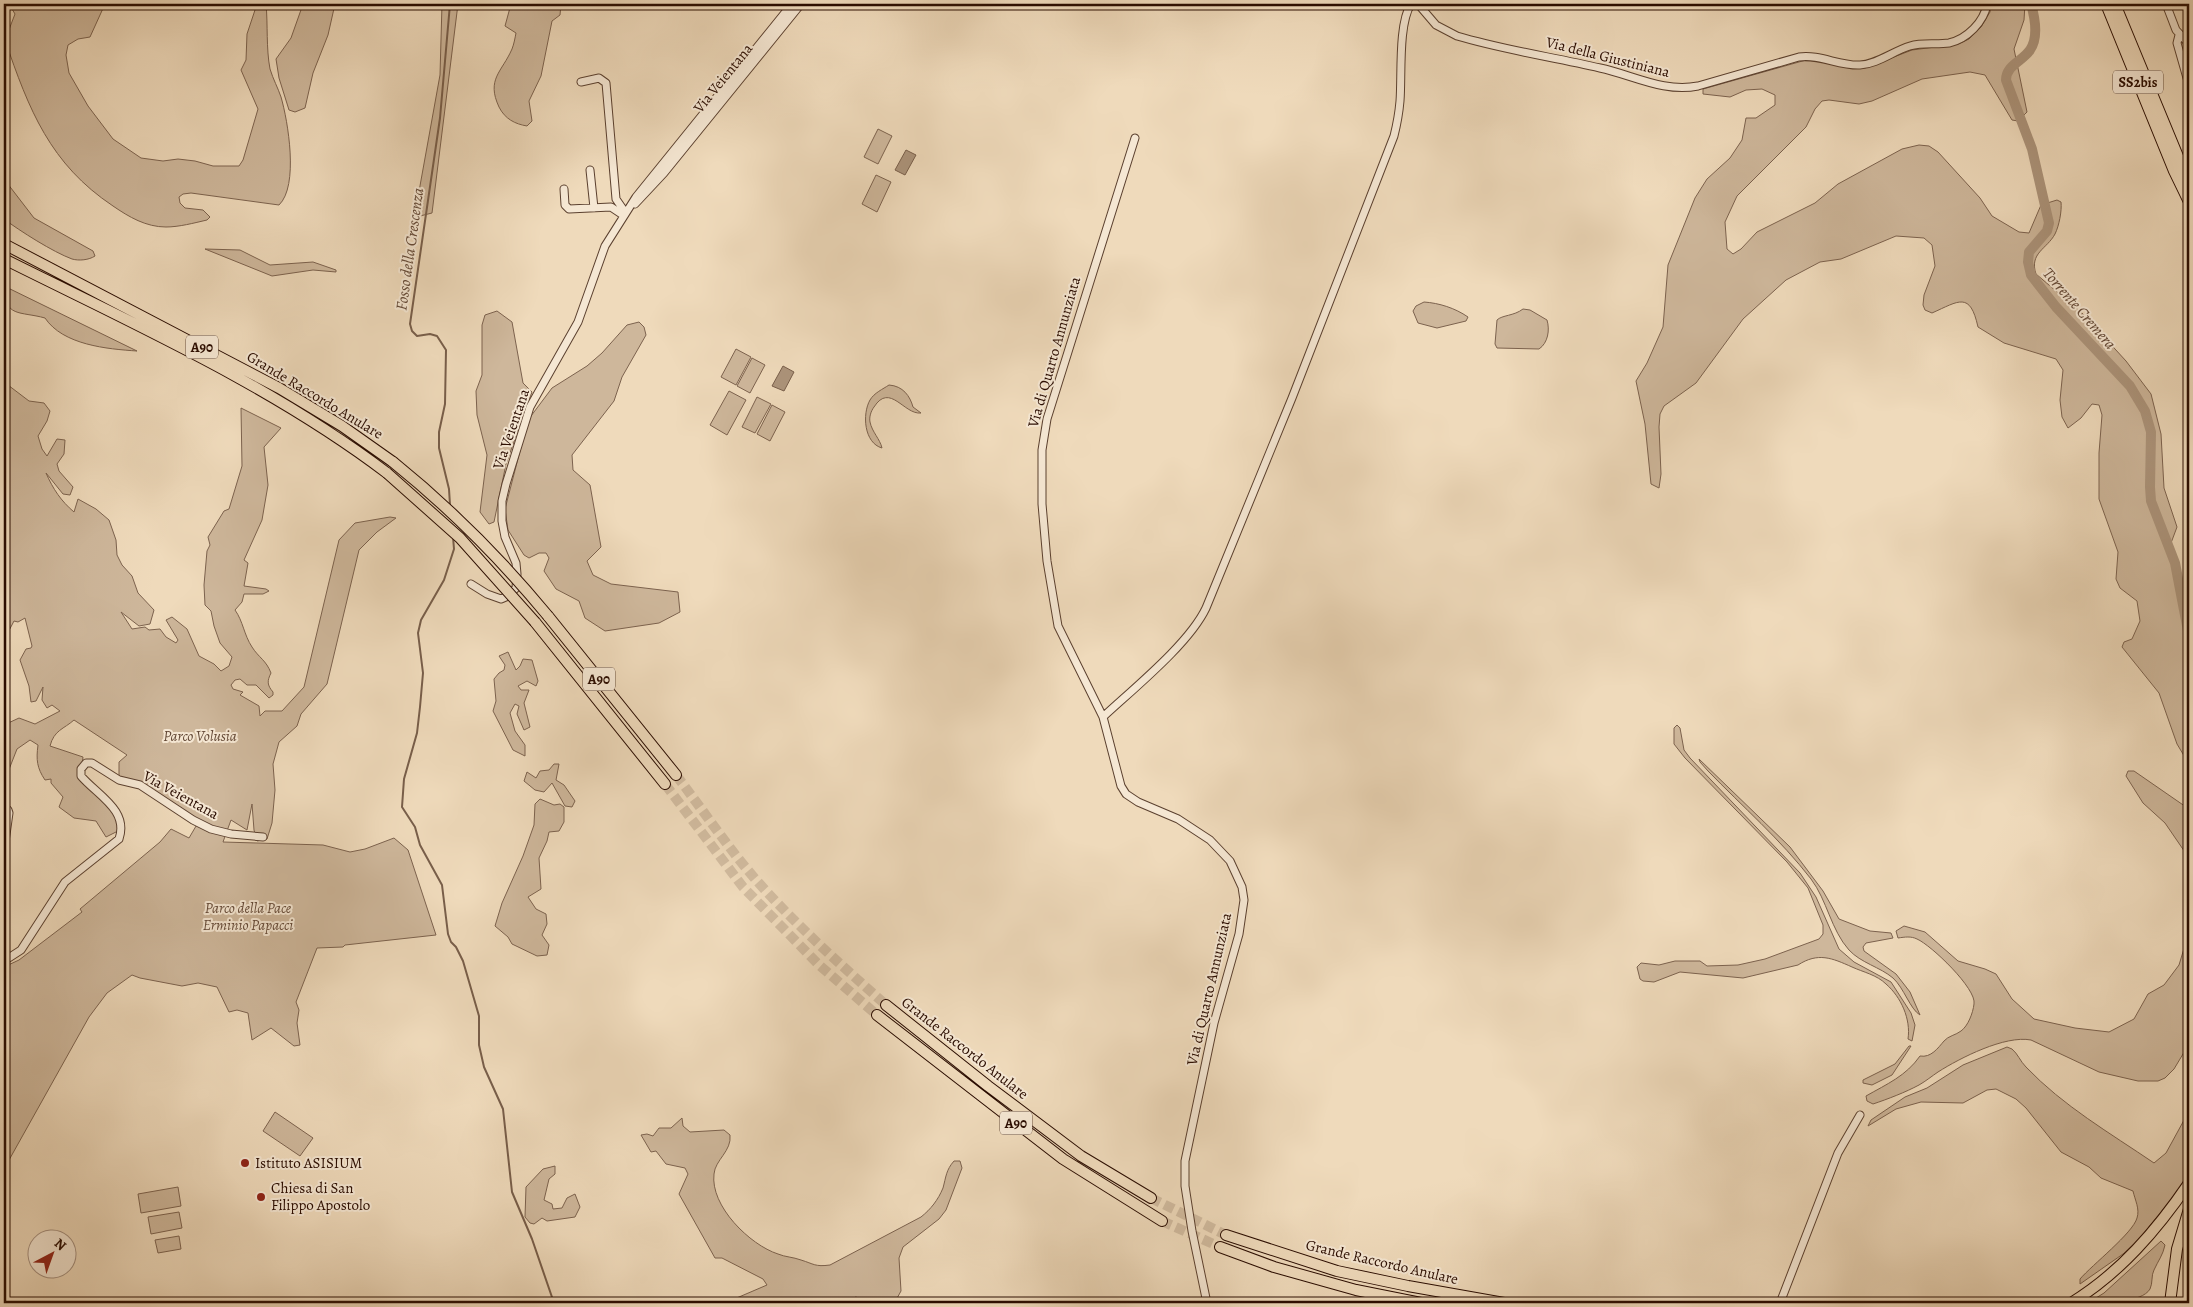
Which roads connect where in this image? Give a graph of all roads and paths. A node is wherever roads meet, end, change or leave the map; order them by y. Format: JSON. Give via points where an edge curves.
{"nodes":[{"id":1,"x":792,"y":4,"type":"edge"},
{"id":2,"x":801,"y":4,"type":"edge"},
{"id":3,"x":1411,"y":4,"type":"edge"},
{"id":4,"x":1418,"y":4,"type":"edge"},
{"id":5,"x":1987,"y":4,"type":"edge"},
{"id":6,"x":2106,"y":4,"type":"edge"},
{"id":7,"x":2115,"y":4,"type":"edge"},
{"id":8,"x":2166,"y":4,"type":"edge"},
{"id":9,"x":2179,"y":35,"type":"junction"},
{"id":10,"x":2189,"y":44,"type":"edge"},
{"id":11,"x":581,"y":82,"type":"dead end"},
{"id":12,"x":2189,"y":85,"type":"edge"},
{"id":13,"x":1134,"y":138,"type":"dead end"},
{"id":14,"x":2174,"y":158,"type":"junction"},
{"id":15,"x":2178,"y":169,"type":"junction"},
{"id":16,"x":590,"y":170,"type":"dead end"},
{"id":17,"x":2189,"y":183,"type":"edge"},
{"id":18,"x":564,"y":189,"type":"dead end"},
{"id":19,"x":2189,"y":202,"type":"edge"},
{"id":20,"x":594,"y":208,"type":"junction"},
{"id":21,"x":624,"y":214,"type":"junction"},
{"id":22,"x":4,"y":244,"type":"edge"},
{"id":23,"x":4,"y":259,"type":"edge"},
{"id":24,"x":471,"y":584,"type":"dead end"},
{"id":25,"x":1103,"y":717,"type":"junction"},
{"id":26,"x":676,"y":775,"type":"tunnel mouth"},
{"id":27,"x":665,"y":784,"type":"tunnel mouth"},
{"id":28,"x":4,"y":808,"type":"edge"},
{"id":29,"x":263,"y":837,"type":"dead end"},
{"id":30,"x":4,"y":849,"type":"edge"},
{"id":31,"x":4,"y":961,"type":"edge"},
{"id":32,"x":886,"y":1005,"type":"tunnel mouth"},
{"id":33,"x":877,"y":1015,"type":"tunnel mouth"},
{"id":34,"x":1860,"y":1115,"type":"dead end"},
{"id":35,"x":2189,"y":1183,"type":"edge"},
{"id":36,"x":1150,"y":1198,"type":"tunnel mouth"},
{"id":37,"x":2189,"y":1209,"type":"edge"},
{"id":38,"x":1162,"y":1221,"type":"tunnel mouth"},
{"id":39,"x":1226,"y":1235,"type":"tunnel mouth"},
{"id":40,"x":1220,"y":1247,"type":"tunnel mouth"},
{"id":41,"x":2189,"y":1300,"type":"edge"},
{"id":42,"x":1208,"y":1303,"type":"edge"},
{"id":43,"x":1421,"y":1303,"type":"edge"},
{"id":44,"x":1504,"y":1303,"type":"edge"},
{"id":45,"x":1780,"y":1303,"type":"edge"},
{"id":46,"x":2071,"y":1303,"type":"edge"},
{"id":47,"x":2170,"y":1303,"type":"edge"},
{"id":48,"x":2186,"y":1303,"type":"edge"}],
"edges":[{"from":1,"to":21,"type":"street","name":"Via Veientana"},
{"from":2,"to":21,"type":"street","name":"Via Veientana","via":[[664,173]]},
{"from":3,"to":25,"type":"street","via":[[1403,34],[1400,101],[1394,136],[1206,608],[1195,626],[1167,656]]},
{"from":4,"to":5,"type":"street","name":"Via della Giustiniana","via":[[1436,25],[1461,37],[1680,88],[1698,86],[1799,57],[1862,64],[1912,45],[1949,43],[1965,36],[1978,24]]},
{"from":6,"to":14,"type":"highway","number":"SS2bis"},
{"from":7,"to":14,"type":"highway","number":"SS2bis"},
{"from":8,"to":9,"type":"street"},
{"from":9,"to":10,"type":"street"},
{"from":9,"to":12,"type":"street","via":[[2177,43]]},
{"from":11,"to":21,"type":"street","via":[[596,78],[603,79],[606,85],[616,199]]},
{"from":13,"to":25,"type":"street","name":"Via di Quarto Annunziata","via":[[1047,419],[1042,450],[1043,523],[1058,628]]},
{"from":14,"to":15,"type":"highway","number":"SS2bis"},
{"from":15,"to":17,"type":"highway","number":"SS2bis"},
{"from":15,"to":19,"type":"highway","number":"SS2bis"},
{"from":16,"to":20,"type":"street"},
{"from":18,"to":20,"type":"street","via":[[567,207]]},
{"from":20,"to":21,"type":"street","via":[[611,207]]},
{"from":21,"to":24,"type":"street","name":"Via Veientana","via":[[602,251],[578,322],[538,390],[516,447],[501,512],[504,532],[516,563],[516,588],[501,599]]},
{"from":22,"to":26,"type":"highway","name":"Grande Raccordo Anulare","number":"A90","bridge":true,"via":[[272,384],[342,426],[393,462],[470,529],[506,567]]},
{"from":23,"to":27,"type":"highway","name":"Grande Raccordo Anulare","number":"A90","bridge":true,"via":[[263,393],[336,437],[387,473],[455,532],[536,622]]},
{"from":25,"to":42,"type":"street","name":"Via di Quarto Annunziata","via":[[1118,777],[1126,794],[1144,806],[1188,824],[1210,840],[1230,861],[1242,887],[1244,900],[1239,934],[1214,1023],[1185,1161],[1192,1231]]},
{"from":28,"to":30,"type":"street","via":[[9,813]]},
{"from":29,"to":31,"type":"street","name":"Via Veientana","via":[[211,829],[140,785],[119,780],[92,763],[86,763],[81,769],[81,776],[115,810],[120,828],[119,840],[66,882],[20,950]]},
{"from":32,"to":36,"type":"highway","name":"Grande Raccordo Anulare","number":"A90","via":[[1081,1156]]},
{"from":33,"to":38,"type":"highway","name":"Grande Raccordo Anulare","number":"A90","via":[[1063,1159]]},
{"from":34,"to":45,"type":"street","via":[[1838,1153]]},
{"from":35,"to":46,"type":"highway","via":[[2146,1240],[2095,1287]]},
{"from":37,"to":47,"type":"highway","via":[[2175,1258]]},
{"from":39,"to":44,"type":"highway","name":"Grande Raccordo Anulare","via":[[1337,1271]]},
{"from":40,"to":43,"type":"highway","name":"Grande Raccordo Anulare","via":[[1274,1267],[1356,1290]]},
{"from":41,"to":48,"type":"highway"}]}
